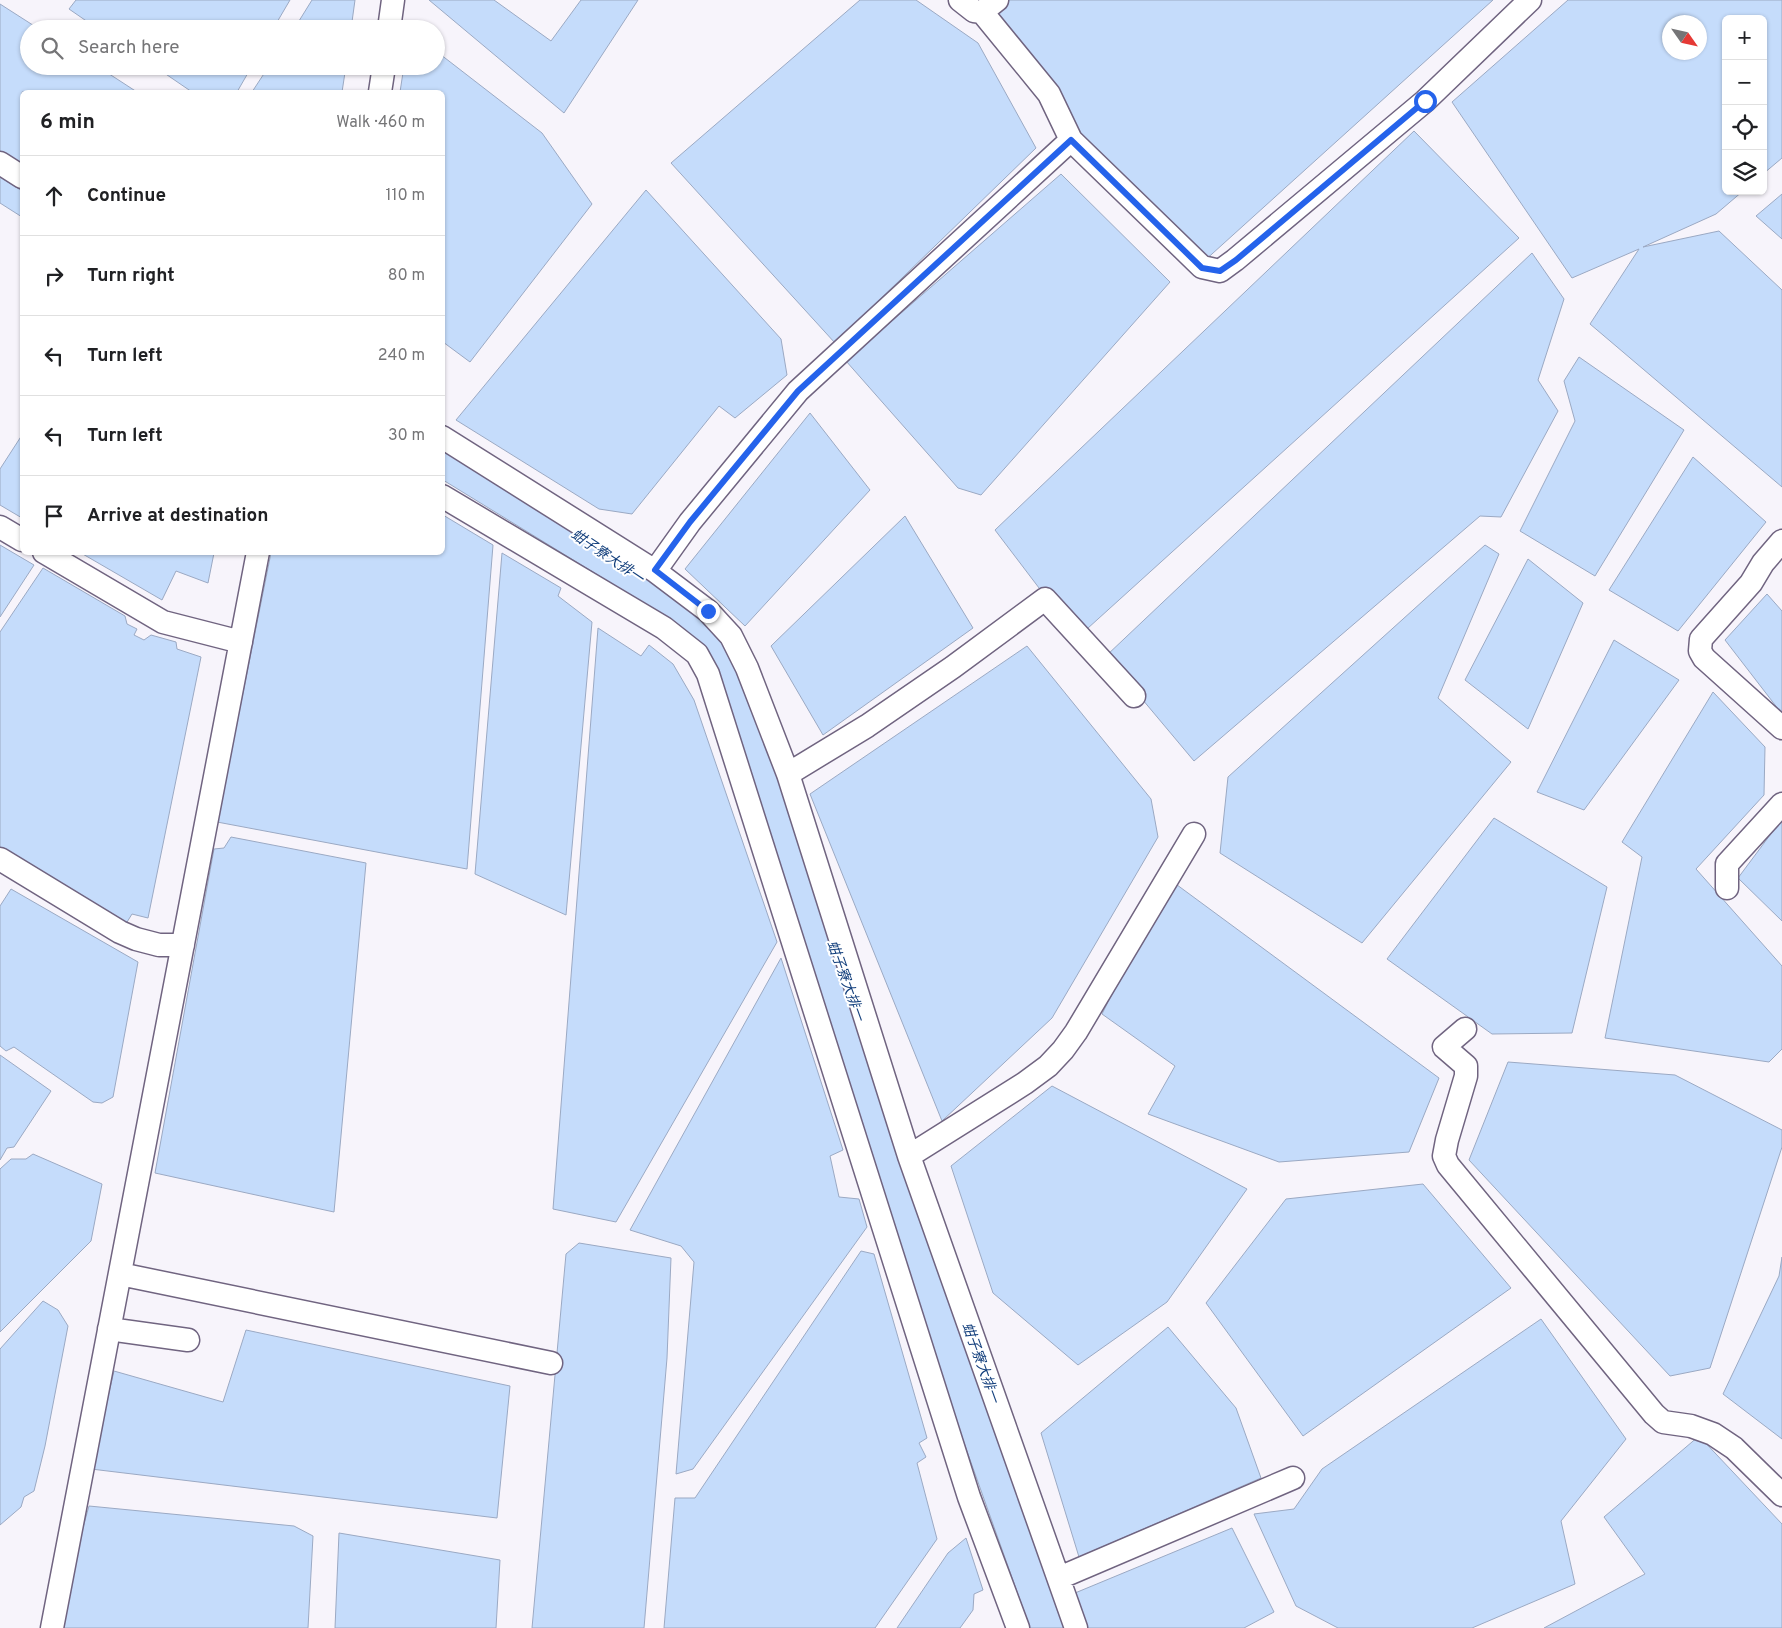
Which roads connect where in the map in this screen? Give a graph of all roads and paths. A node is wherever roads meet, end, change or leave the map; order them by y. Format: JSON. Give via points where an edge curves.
{"nodes":[{"id":1,"x":393,"y":0,"type":"edge"},
{"id":2,"x":960,"y":0,"type":"edge"},
{"id":3,"x":1530,"y":0,"type":"edge"},
{"id":4,"x":989,"y":6,"type":"edge"},
{"id":5,"x":390,"y":20,"type":"edge"},
{"id":6,"x":383,"y":75,"type":"edge"},
{"id":7,"x":380,"y":90,"type":"edge"},
{"id":8,"x":1071,"y":140,"type":"junction"},
{"id":9,"x":0,"y":163,"type":"edge"},
{"id":10,"x":20,"y":176,"type":"edge"},
{"id":11,"x":445,"y":439,"type":"edge"},
{"id":12,"x":445,"y":498,"type":"edge"},
{"id":13,"x":0,"y":527,"type":"edge"},
{"id":14,"x":20,"y":539,"type":"edge"},
{"id":15,"x":1782,"y":541,"type":"edge"},
{"id":16,"x":49,"y":555,"type":"edge"},
{"id":17,"x":257,"y":555,"type":"edge"},
{"id":18,"x":655,"y":570,"type":"junction"},
{"id":19,"x":241,"y":642,"type":"junction"},
{"id":20,"x":1134,"y":696,"type":"dead end"},
{"id":21,"x":1782,"y":728,"type":"edge"},
{"id":22,"x":788,"y":774,"type":"junction"},
{"id":23,"x":1782,"y":804,"type":"edge"},
{"id":24,"x":1194,"y":834,"type":"dead end"},
{"id":25,"x":0,"y":859,"type":"edge"},
{"id":26,"x":1727,"y":888,"type":"dead end"},
{"id":27,"x":183,"y":945,"type":"junction"},
{"id":28,"x":1465,"y":1029,"type":"dead end"},
{"id":29,"x":909,"y":1156,"type":"junction"},
{"id":30,"x":120,"y":1274,"type":"junction"},
{"id":31,"x":109,"y":1329,"type":"junction"},
{"id":32,"x":188,"y":1340,"type":"dead end"},
{"id":33,"x":550,"y":1363,"type":"dead end"},
{"id":34,"x":1293,"y":1478,"type":"dead end"},
{"id":35,"x":1782,"y":1495,"type":"edge"},
{"id":36,"x":1059,"y":1578,"type":"junction"},
{"id":37,"x":52,"y":1628,"type":"edge"},
{"id":38,"x":1018,"y":1628,"type":"edge"},
{"id":39,"x":1076,"y":1628,"type":"edge"}],
"edges":[{"from":1,"to":5,"type":"street"},
{"from":2,"to":4,"type":"street","via":[[974,11]]},
{"from":3,"to":8,"type":"street","via":[[1425,101],[1220,271],[1202,268]]},
{"from":4,"to":8,"type":"street","via":[[1049,94]]},
{"from":6,"to":7,"type":"street"},
{"from":8,"to":18,"type":"street","via":[[798,391],[690,522]]},
{"from":9,"to":10,"type":"street"},
{"from":11,"to":18,"type":"street"},
{"from":12,"to":38,"type":"street","via":[[664,628],[697,654],[708,674],[970,1497]]},
{"from":13,"to":14,"type":"street"},
{"from":15,"to":21,"type":"street","via":[[1763,563],[1752,583],[1700,640],[1704,658]]},
{"from":16,"to":19,"type":"street","via":[[164,622]]},
{"from":17,"to":19,"type":"street"},
{"from":18,"to":22,"type":"street","via":[[708,611],[731,636],[747,668]]},
{"from":19,"to":27,"type":"street"},
{"from":20,"to":22,"type":"street","via":[[1045,599],[953,668]]},
{"from":22,"to":29,"type":"street"},
{"from":23,"to":26,"type":"street","via":[[1727,864]]},
{"from":24,"to":29,"type":"street","via":[[1064,1050],[1025,1083]]},
{"from":25,"to":27,"type":"street","via":[[120,932],[159,945]]},
{"from":27,"to":30,"type":"street"},
{"from":28,"to":35,"type":"street","via":[[1444,1047],[1466,1066],[1466,1076],[1446,1140],[1444,1156],[1448,1165],[1654,1414],[1668,1424],[1691,1426],[1713,1434],[1734,1448]]},
{"from":29,"to":36,"type":"street"},
{"from":30,"to":31,"type":"street"},
{"from":30,"to":33,"type":"street"},
{"from":31,"to":32,"type":"street"},
{"from":31,"to":37,"type":"street"},
{"from":34,"to":36,"type":"street"},
{"from":36,"to":39,"type":"street"}]}
